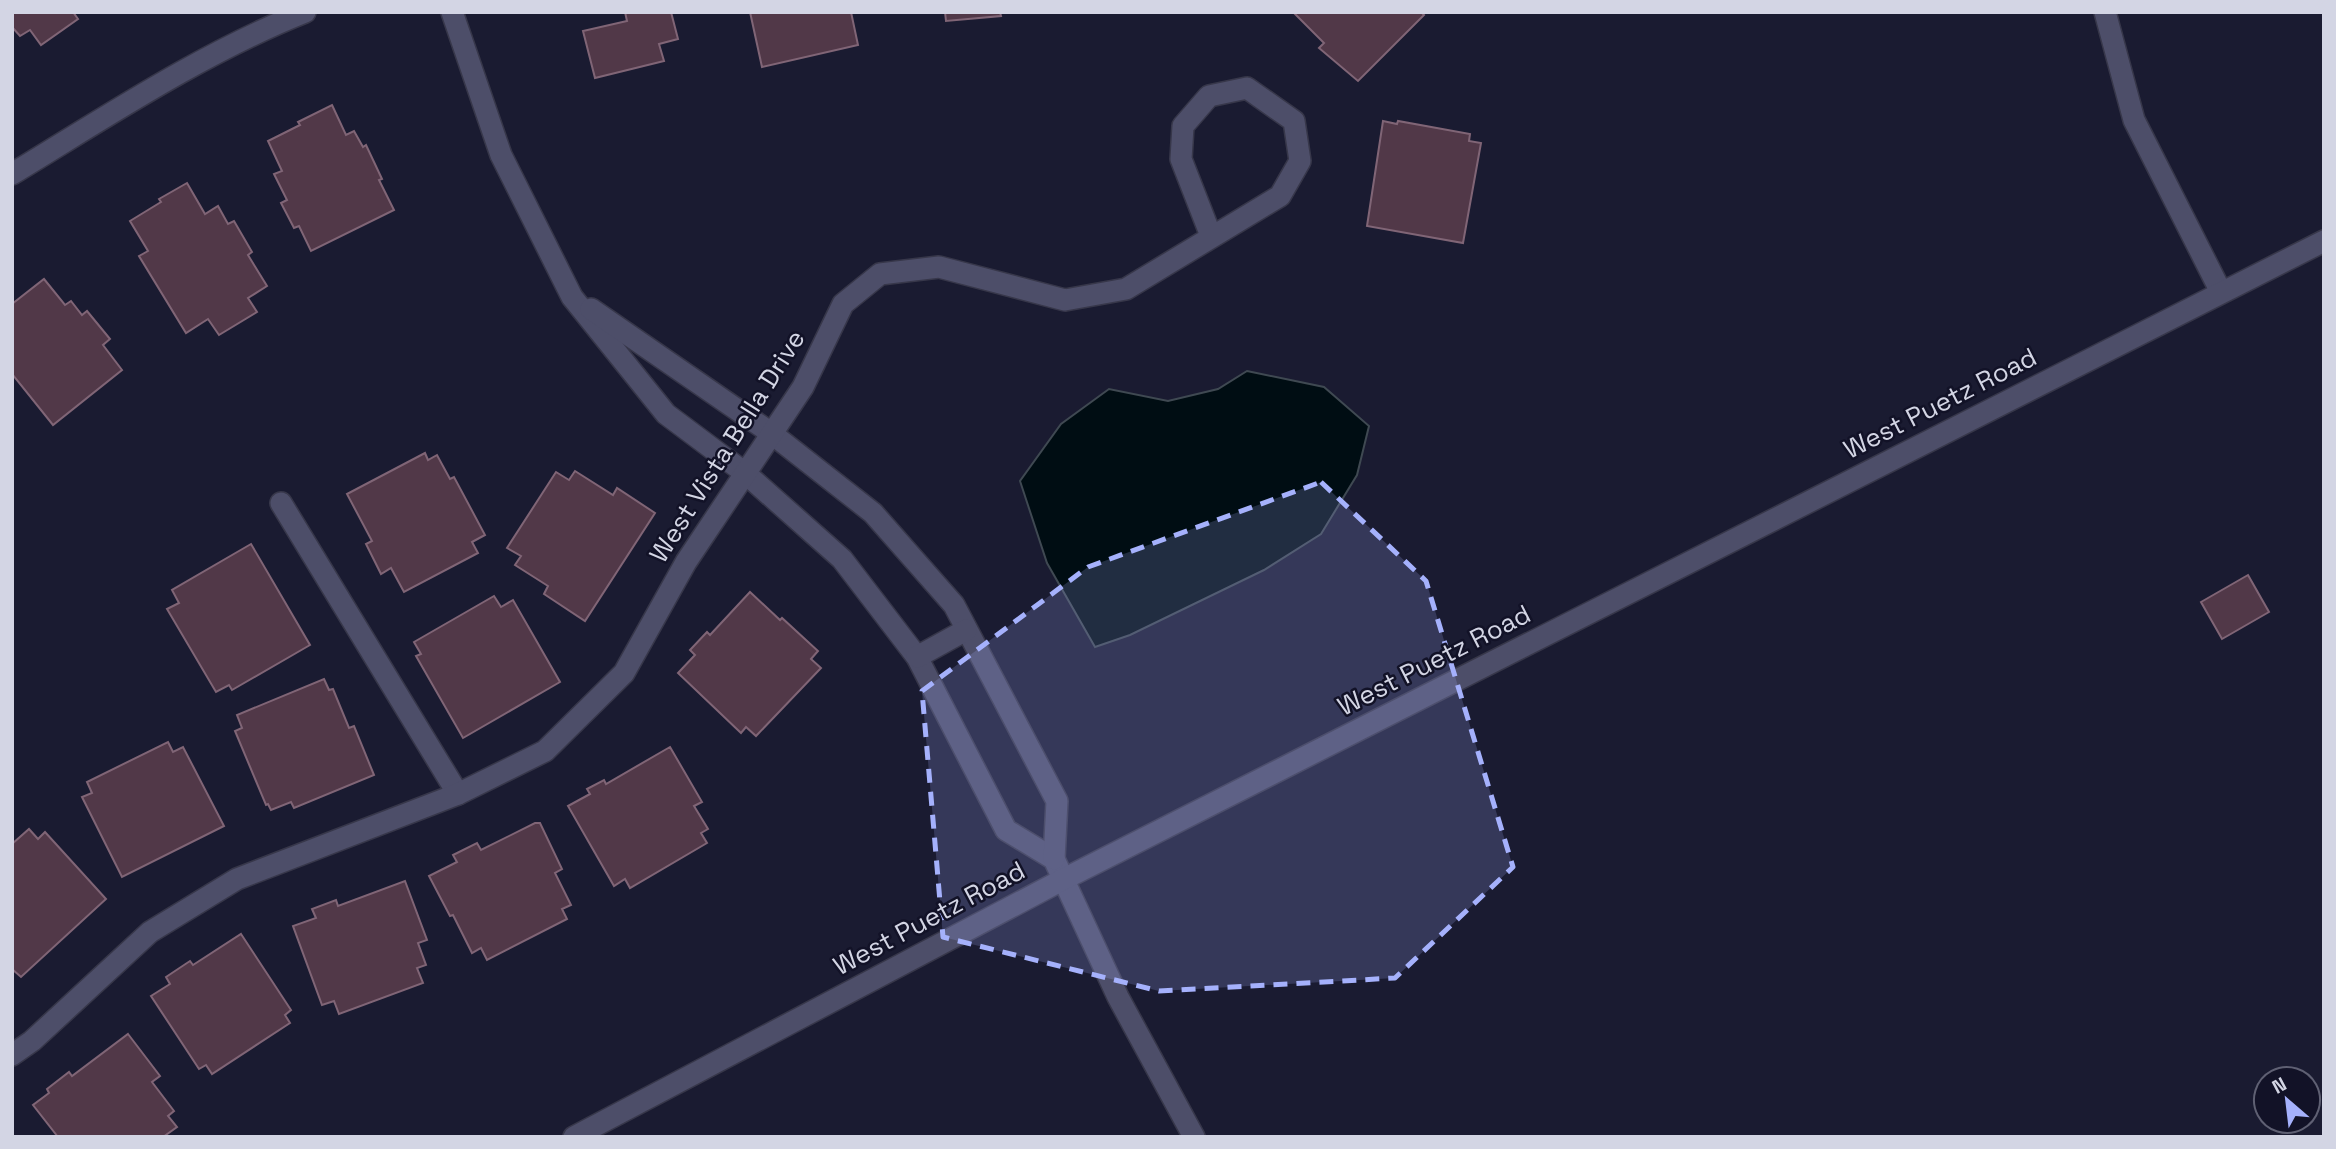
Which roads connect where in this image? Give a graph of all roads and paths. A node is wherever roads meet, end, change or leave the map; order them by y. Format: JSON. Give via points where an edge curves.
{"nodes":[{"id":1,"x":305,"y":12,"type":"edge"},
{"id":2,"x":452,"y":12,"type":"edge"},
{"id":3,"x":2105,"y":12,"type":"edge"},
{"id":4,"x":12,"y":174,"type":"edge"},
{"id":5,"x":1211,"y":236,"type":"junction"},
{"id":6,"x":2324,"y":241,"type":"edge"},
{"id":7,"x":2221,"y":292,"type":"junction"},
{"id":8,"x":572,"y":297,"type":"junction"},
{"id":9,"x":771,"y":433,"type":"junction"},
{"id":10,"x":745,"y":473,"type":"junction"},
{"id":11,"x":281,"y":503,"type":"dead end"},
{"id":12,"x":966,"y":630,"type":"junction"},
{"id":13,"x":917,"y":657,"type":"junction"},
{"id":14,"x":458,"y":794,"type":"junction"},
{"id":15,"x":1054,"y":859,"type":"junction"},
{"id":16,"x":1064,"y":879,"type":"junction"},
{"id":17,"x":12,"y":1055,"type":"edge"},
{"id":18,"x":573,"y":1137,"type":"edge"},
{"id":19,"x":1194,"y":1137,"type":"edge"}],
"edges":[{"from":1,"to":4,"type":"street","via":[[143,94]]},
{"from":2,"to":8,"type":"street","via":[[500,155]]},
{"from":3,"to":7,"type":"street","via":[[2134,120]]},
{"from":5,"to":5,"type":"street","name":"West Vista Bella Drive","via":[[1280,196],[1300,161],[1294,121],[1247,88],[1209,96],[1183,127],[1181,159]]},
{"from":5,"to":9,"type":"street","name":"West Vista Bella Drive","via":[[1126,289],[1065,300],[939,267],[880,274],[844,304],[803,387]]},
{"from":6,"to":7,"type":"street","name":"West Puetz Road"},
{"from":7,"to":16,"type":"street","name":"West Puetz Road"},
{"from":8,"to":9,"type":"street"},
{"from":8,"to":10,"type":"street","via":[[666,414]]},
{"from":9,"to":10,"type":"street","name":"West Vista Bella Drive"},
{"from":9,"to":12,"type":"street","via":[[873,513],[954,605]]},
{"from":10,"to":13,"type":"street","via":[[842,559]]},
{"from":10,"to":14,"type":"street","name":"West Vista Bella Drive","via":[[686,562],[624,673],[545,751]]},
{"from":11,"to":14,"type":"street"},
{"from":12,"to":13,"type":"street"},
{"from":12,"to":15,"type":"street","via":[[1057,802]]},
{"from":13,"to":15,"type":"street","via":[[1006,830]]},
{"from":14,"to":17,"type":"street","name":"West Vista Bella Drive","via":[[237,879],[150,932]]},
{"from":15,"to":16,"type":"street"},
{"from":16,"to":18,"type":"street","name":"West Puetz Road"},
{"from":16,"to":19,"type":"street","via":[[1118,997]]}]}
